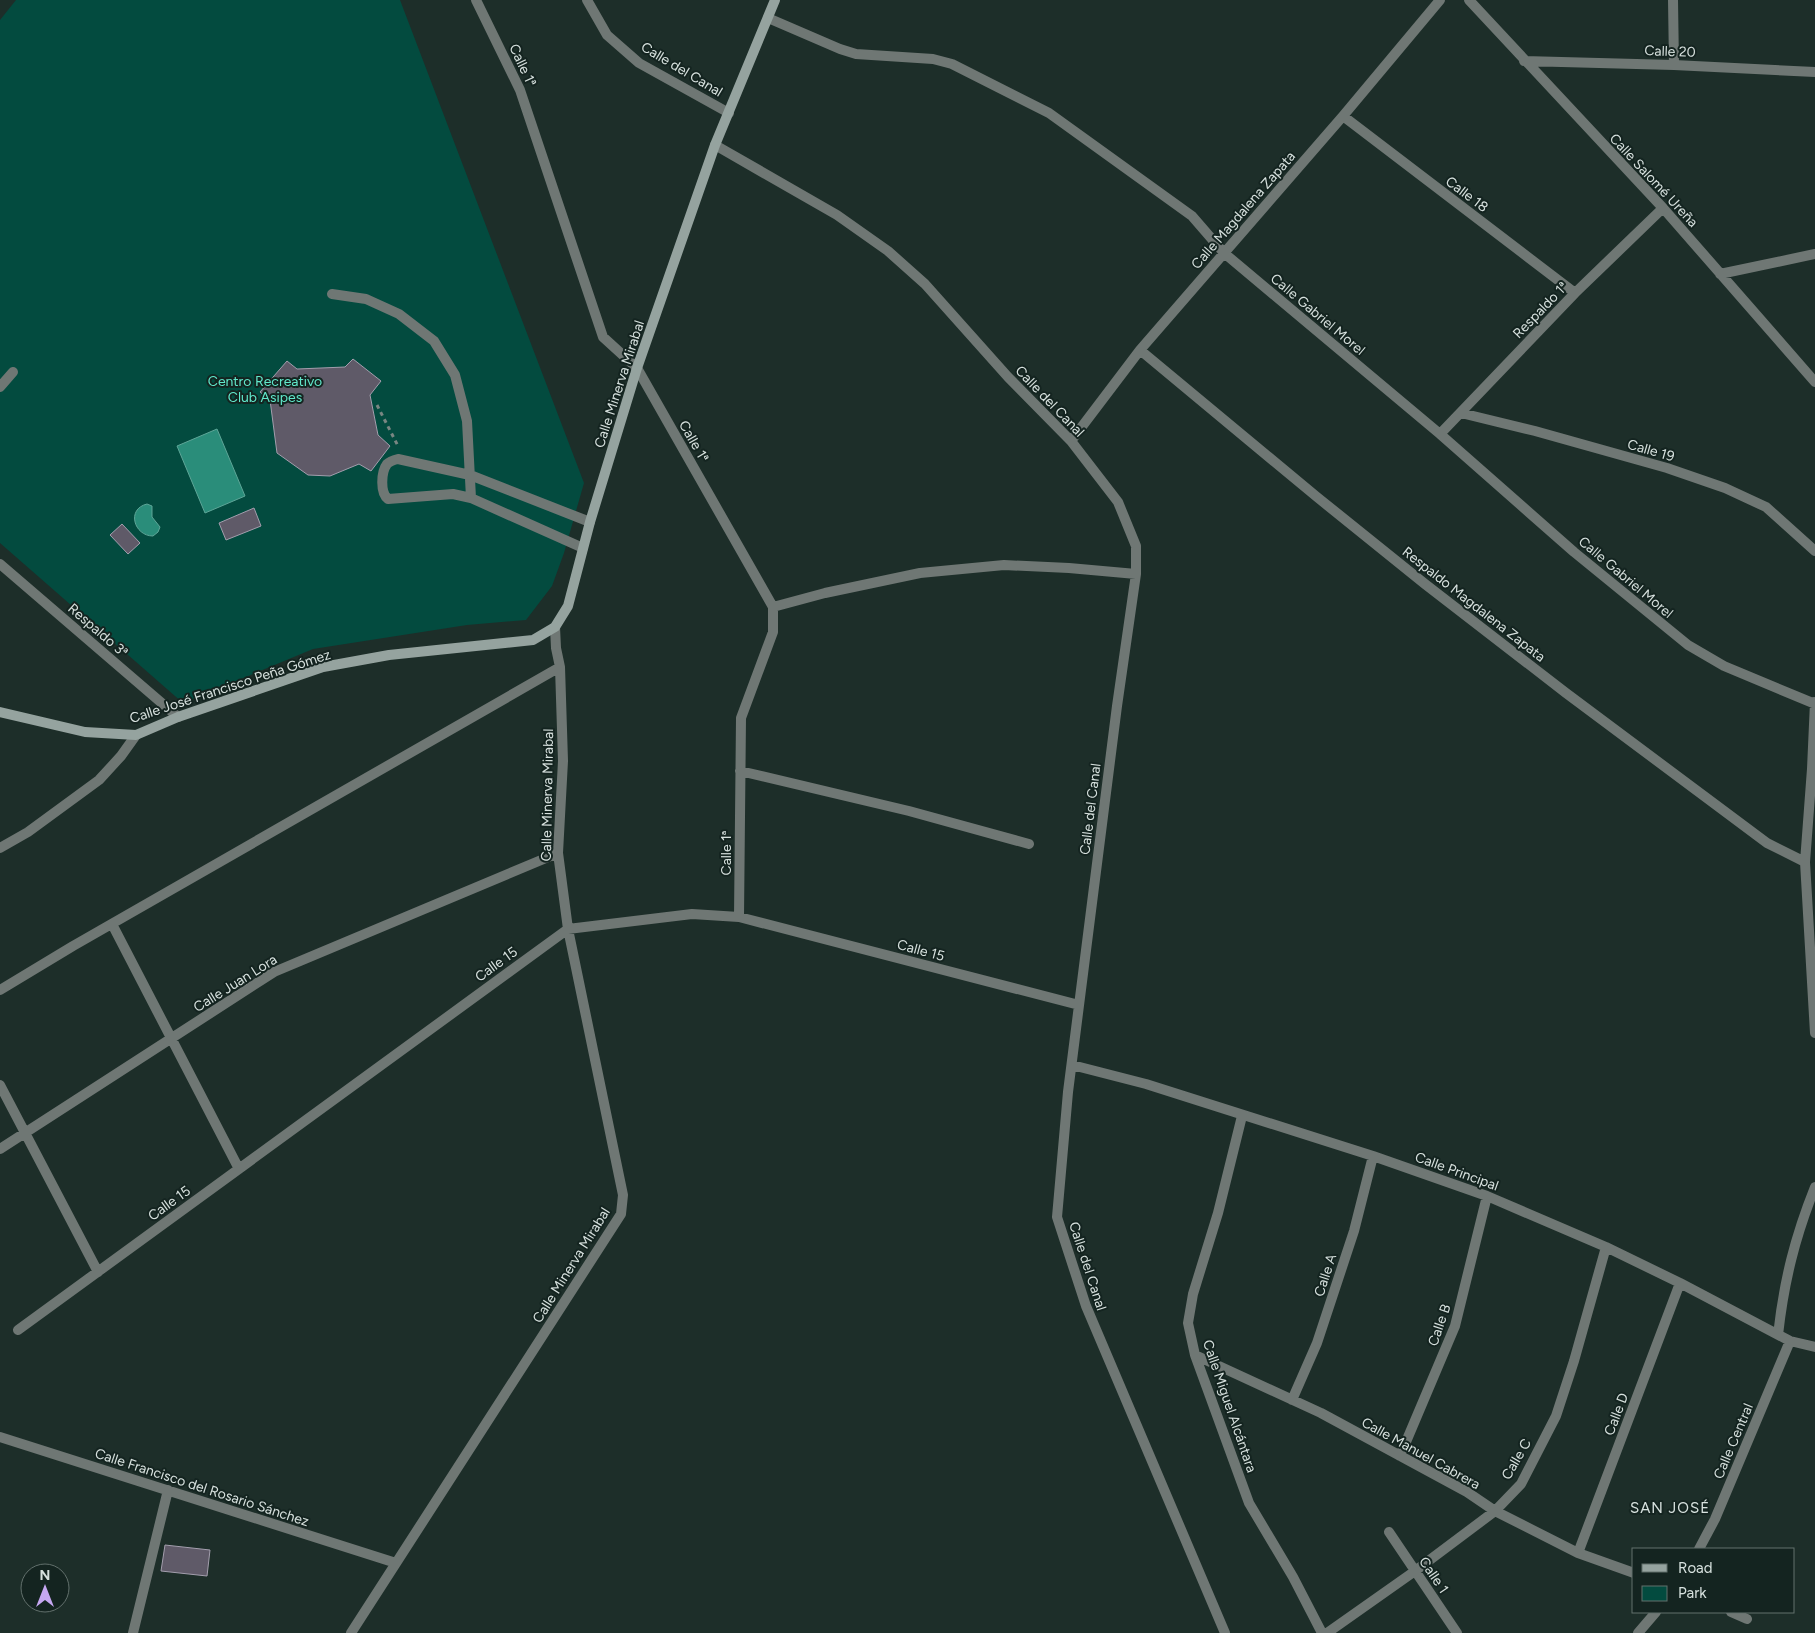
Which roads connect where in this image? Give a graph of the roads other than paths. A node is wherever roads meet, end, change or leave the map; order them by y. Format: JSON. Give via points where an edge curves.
{"nodes":[{"id":1,"x":476,"y":0,"type":"edge"},
{"id":2,"x":587,"y":0,"type":"edge"},
{"id":3,"x":775,"y":0,"type":"edge"},
{"id":4,"x":1440,"y":0,"type":"edge"},
{"id":5,"x":1469,"y":0,"type":"edge"},
{"id":6,"x":1672,"y":0,"type":"edge"},
{"id":7,"x":768,"y":18,"type":"junction"},
{"id":8,"x":1524,"y":61,"type":"junction"},
{"id":9,"x":1674,"y":65,"type":"junction"},
{"id":10,"x":1815,"y":72,"type":"edge"},
{"id":11,"x":729,"y":113,"type":"junction"},
{"id":12,"x":1343,"y":116,"type":"junction"},
{"id":13,"x":715,"y":145,"type":"junction"},
{"id":14,"x":1663,"y":208,"type":"junction"},
{"id":15,"x":1224,"y":253,"type":"junction"},
{"id":16,"x":1815,"y":254,"type":"edge"},
{"id":17,"x":1720,"y":274,"type":"junction"},
{"id":18,"x":1575,"y":293,"type":"junction"},
{"id":19,"x":332,"y":294,"type":"dead end"},
{"id":20,"x":1140,"y":350,"type":"junction"},
{"id":21,"x":637,"y":368,"type":"junction"},
{"id":22,"x":13,"y":372,"type":"dead end"},
{"id":23,"x":1815,"y":382,"type":"edge"},
{"id":24,"x":0,"y":387,"type":"edge"},
{"id":25,"x":1461,"y":413,"type":"junction"},
{"id":26,"x":1440,"y":434,"type":"junction"},
{"id":27,"x":1071,"y":441,"type":"junction"},
{"id":28,"x":470,"y":475,"type":"junction"},
{"id":29,"x":471,"y":498,"type":"junction"},
{"id":30,"x":590,"y":522,"type":"junction"},
{"id":31,"x":583,"y":548,"type":"junction"},
{"id":32,"x":1815,"y":551,"type":"edge"},
{"id":33,"x":0,"y":564,"type":"edge"},
{"id":34,"x":1136,"y":574,"type":"junction"},
{"id":35,"x":773,"y":608,"type":"junction"},
{"id":36,"x":555,"y":628,"type":"junction"},
{"id":37,"x":560,"y":667,"type":"junction"},
{"id":38,"x":1815,"y":703,"type":"edge"},
{"id":39,"x":0,"y":712,"type":"edge"},
{"id":40,"x":178,"y":717,"type":"junction"},
{"id":41,"x":136,"y":735,"type":"junction"},
{"id":42,"x":740,"y":771,"type":"junction"},
{"id":43,"x":1029,"y":844,"type":"dead end"},
{"id":44,"x":0,"y":848,"type":"edge"},
{"id":45,"x":558,"y":853,"type":"junction"},
{"id":46,"x":1805,"y":862,"type":"junction"},
{"id":47,"x":739,"y":917,"type":"junction"},
{"id":48,"x":112,"y":924,"type":"junction"},
{"id":49,"x":568,"y":929,"type":"junction"},
{"id":50,"x":0,"y":990,"type":"edge"},
{"id":51,"x":1079,"y":1005,"type":"junction"},
{"id":52,"x":1815,"y":1033,"type":"edge"},
{"id":53,"x":172,"y":1038,"type":"junction"},
{"id":54,"x":1072,"y":1065,"type":"junction"},
{"id":55,"x":0,"y":1085,"type":"edge"},
{"id":56,"x":1242,"y":1116,"type":"junction"},
{"id":57,"x":24,"y":1134,"type":"junction"},
{"id":58,"x":0,"y":1149,"type":"edge"},
{"id":59,"x":1373,"y":1156,"type":"junction"},
{"id":60,"x":239,"y":1169,"type":"junction"},
{"id":61,"x":1815,"y":1187,"type":"edge"},
{"id":62,"x":1487,"y":1196,"type":"junction"},
{"id":63,"x":1606,"y":1247,"type":"junction"},
{"id":64,"x":98,"y":1272,"type":"junction"},
{"id":65,"x":1680,"y":1283,"type":"junction"},
{"id":66,"x":18,"y":1330,"type":"dead end"},
{"id":67,"x":1778,"y":1335,"type":"junction"},
{"id":68,"x":1790,"y":1341,"type":"junction"},
{"id":69,"x":1815,"y":1347,"type":"edge"},
{"id":70,"x":1195,"y":1355,"type":"junction"},
{"id":71,"x":1292,"y":1400,"type":"junction"},
{"id":72,"x":0,"y":1437,"type":"edge"},
{"id":73,"x":1400,"y":1456,"type":"junction"},
{"id":74,"x":168,"y":1490,"type":"junction"},
{"id":75,"x":1495,"y":1511,"type":"junction"},
{"id":76,"x":1388,"y":1532,"type":"dead end"},
{"id":77,"x":1700,"y":1548,"type":"edge"},
{"id":78,"x":1578,"y":1554,"type":"junction"},
{"id":79,"x":396,"y":1564,"type":"junction"},
{"id":80,"x":1415,"y":1571,"type":"junction"},
{"id":81,"x":1632,"y":1572,"type":"edge"},
{"id":82,"x":1655,"y":1613,"type":"edge"},
{"id":83,"x":1733,"y":1613,"type":"edge"},
{"id":84,"x":1747,"y":1619,"type":"dead end"},
{"id":85,"x":133,"y":1633,"type":"edge"},
{"id":86,"x":352,"y":1633,"type":"edge"},
{"id":87,"x":1225,"y":1633,"type":"edge"},
{"id":88,"x":1322,"y":1633,"type":"edge"},
{"id":89,"x":1327,"y":1633,"type":"edge"},
{"id":90,"x":1457,"y":1633,"type":"edge"},
{"id":91,"x":1638,"y":1633,"type":"edge"}],
"edges":[{"from":1,"to":21,"type":"street","name":"Calle 1ª","via":[[520,90],[603,337]]},
{"from":2,"to":11,"type":"street","name":"Calle del Canal","via":[[607,35],[639,63]]},
{"from":3,"to":7,"type":"street","name":"Calle Minerva Mirabal"},
{"from":4,"to":12,"type":"street","name":"Calle Magdalena Zapata"},
{"from":5,"to":8,"type":"street","name":"Calle Salomé Ureña"},
{"from":6,"to":9,"type":"street"},
{"from":7,"to":11,"type":"street","name":"Calle Minerva Mirabal"},
{"from":7,"to":15,"type":"street","name":"Calle Gabriel Morel","via":[[856,54],[933,59],[952,64],[1049,113],[1192,216]]},
{"from":8,"to":9,"type":"street","name":"Calle 20"},
{"from":8,"to":14,"type":"street","name":"Calle Salomé Ureña"},
{"from":9,"to":10,"type":"street","name":"Calle 20"},
{"from":11,"to":13,"type":"street","name":"Calle Minerva Mirabal"},
{"from":12,"to":15,"type":"street","name":"Calle Magdalena Zapata"},
{"from":12,"to":18,"type":"street","name":"Calle 18"},
{"from":13,"to":21,"type":"street","name":"Calle Minerva Mirabal"},
{"from":13,"to":27,"type":"street","name":"Calle del Canal","via":[[837,215],[888,252],[925,284],[1008,377]]},
{"from":14,"to":17,"type":"street","name":"Calle Salomé Ureña"},
{"from":14,"to":18,"type":"street","name":"Respaldo 1ª"},
{"from":15,"to":20,"type":"street","name":"Calle Magdalena Zapata"},
{"from":15,"to":26,"type":"street","name":"Calle Gabriel Morel"},
{"from":16,"to":17,"type":"street"},
{"from":17,"to":23,"type":"street","name":"Calle Salomé Ureña"},
{"from":18,"to":25,"type":"street","name":"Respaldo 1ª"},
{"from":19,"to":28,"type":"street","via":[[366,299],[399,314],[434,341],[455,375],[467,421]]},
{"from":20,"to":27,"type":"street","name":"Calle Magdalena Zapata"},
{"from":20,"to":46,"type":"street","name":"Respaldo Magdalena Zapata","via":[[1425,584],[1566,693],[1767,842]]},
{"from":21,"to":30,"type":"street","name":"Calle Minerva Mirabal"},
{"from":21,"to":35,"type":"street","name":"Calle 1ª"},
{"from":22,"to":24,"type":"street"},
{"from":25,"to":26,"type":"street","name":"Respaldo 1ª"},
{"from":25,"to":32,"type":"street","name":"Calle 19","via":[[1544,433],[1725,488],[1766,507]]},
{"from":26,"to":38,"type":"street","name":"Calle Gabriel Morel","via":[[1574,552],[1688,646],[1724,666]]},
{"from":27,"to":34,"type":"street","name":"Calle del Canal","via":[[1118,502],[1136,546]]},
{"from":28,"to":29,"type":"street"},
{"from":28,"to":29,"type":"street","via":[[398,459],[390,461],[384,471],[384,491],[388,499],[453,494]]},
{"from":28,"to":30,"type":"street"},
{"from":29,"to":31,"type":"street"},
{"from":30,"to":31,"type":"street","name":"Calle Minerva Mirabal"},
{"from":31,"to":36,"type":"street","name":"Calle Minerva Mirabal","via":[[568,606]]},
{"from":33,"to":40,"type":"street","name":"Respaldo 3ª"},
{"from":34,"to":35,"type":"street","via":[[1004,565],[920,573],[825,593]]},
{"from":34,"to":51,"type":"street","name":"Calle del Canal","via":[[1116,706]]},
{"from":35,"to":42,"type":"street","name":"Calle 1ª","via":[[773,632],[741,718]]},
{"from":36,"to":37,"type":"street","name":"Calle Minerva Mirabal"},
{"from":36,"to":40,"type":"street","name":"Calle José Francisco Peña Gómez","via":[[533,640],[389,655],[322,667]]},
{"from":37,"to":45,"type":"street","name":"Calle Minerva Mirabal","via":[[563,761]]},
{"from":37,"to":48,"type":"street"},
{"from":38,"to":46,"type":"street"},
{"from":39,"to":41,"type":"street","name":"Calle José Francisco Peña Gómez","via":[[85,732]]},
{"from":40,"to":41,"type":"street","name":"Calle José Francisco Peña Gómez"},
{"from":41,"to":44,"type":"street","via":[[100,780],[28,832]]},
{"from":42,"to":43,"type":"street","via":[[909,811]]},
{"from":42,"to":47,"type":"street","name":"Calle 1ª"},
{"from":45,"to":49,"type":"street","name":"Calle Minerva Mirabal"},
{"from":45,"to":53,"type":"street","name":"Calle Juan Lora","via":[[274,972]]},
{"from":46,"to":52,"type":"street"},
{"from":47,"to":49,"type":"street","name":"Calle 15","via":[[692,914]]},
{"from":47,"to":51,"type":"street","name":"Calle 15"},
{"from":48,"to":50,"type":"street"},
{"from":48,"to":53,"type":"street"},
{"from":49,"to":60,"type":"street","name":"Calle 15"},
{"from":49,"to":79,"type":"street","name":"Calle Minerva Mirabal","via":[[623,1195],[621,1214]]},
{"from":51,"to":54,"type":"street","name":"Calle del Canal"},
{"from":53,"to":57,"type":"street","name":"Calle Juan Lora"},
{"from":53,"to":60,"type":"street"},
{"from":54,"to":56,"type":"street","name":"Calle Principal"},
{"from":54,"to":87,"type":"street","name":"Calle del Canal","via":[[1057,1217],[1086,1306]]},
{"from":55,"to":57,"type":"street"},
{"from":56,"to":59,"type":"street","name":"Calle Principal"},
{"from":56,"to":70,"type":"street","name":"Calle Miguel Alcántara","via":[[1218,1213],[1193,1294],[1188,1323]]},
{"from":57,"to":58,"type":"street","name":"Calle Juan Lora"},
{"from":57,"to":64,"type":"street"},
{"from":59,"to":62,"type":"street","name":"Calle Principal"},
{"from":59,"to":71,"type":"street","name":"Calle A","via":[[1354,1231],[1324,1325]]},
{"from":60,"to":64,"type":"street","name":"Calle 15"},
{"from":61,"to":67,"type":"street","via":[[1800,1224],[1787,1272]]},
{"from":62,"to":63,"type":"street","name":"Calle Principal"},
{"from":62,"to":73,"type":"street","name":"Calle B","via":[[1456,1326]]},
{"from":63,"to":65,"type":"street","name":"Calle Principal"},
{"from":63,"to":75,"type":"street","name":"Calle C","via":[[1556,1416],[1520,1484]]},
{"from":64,"to":66,"type":"street","name":"Calle 15"},
{"from":65,"to":67,"type":"street","name":"Calle Principal"},
{"from":65,"to":78,"type":"street","name":"Calle D"},
{"from":67,"to":68,"type":"street","name":"Calle Principal"},
{"from":68,"to":69,"type":"street","name":"Calle Principal"},
{"from":68,"to":77,"type":"street","name":"Calle Central","via":[[1715,1519]]},
{"from":70,"to":71,"type":"street","name":"Calle Manuel Cabrera"},
{"from":70,"to":88,"type":"street","name":"Calle Miguel Alcántara","via":[[1249,1503]]},
{"from":71,"to":73,"type":"street","name":"Calle Manuel Cabrera"},
{"from":72,"to":74,"type":"street","name":"Calle Francisco del Rosario Sánchez"},
{"from":73,"to":75,"type":"street","name":"Calle Manuel Cabrera"},
{"from":74,"to":79,"type":"street","name":"Calle Francisco del Rosario Sánchez"},
{"from":74,"to":85,"type":"street"},
{"from":75,"to":78,"type":"street","name":"Calle Manuel Cabrera"},
{"from":75,"to":80,"type":"street","name":"Calle C"},
{"from":76,"to":80,"type":"street","name":"Calle 1"},
{"from":78,"to":81,"type":"street","name":"Calle Manuel Cabrera"},
{"from":79,"to":86,"type":"street","name":"Calle Minerva Mirabal"},
{"from":80,"to":89,"type":"street","name":"Calle C"},
{"from":80,"to":90,"type":"street","name":"Calle 1"},
{"from":82,"to":91,"type":"street"},
{"from":83,"to":84,"type":"street"}]}
